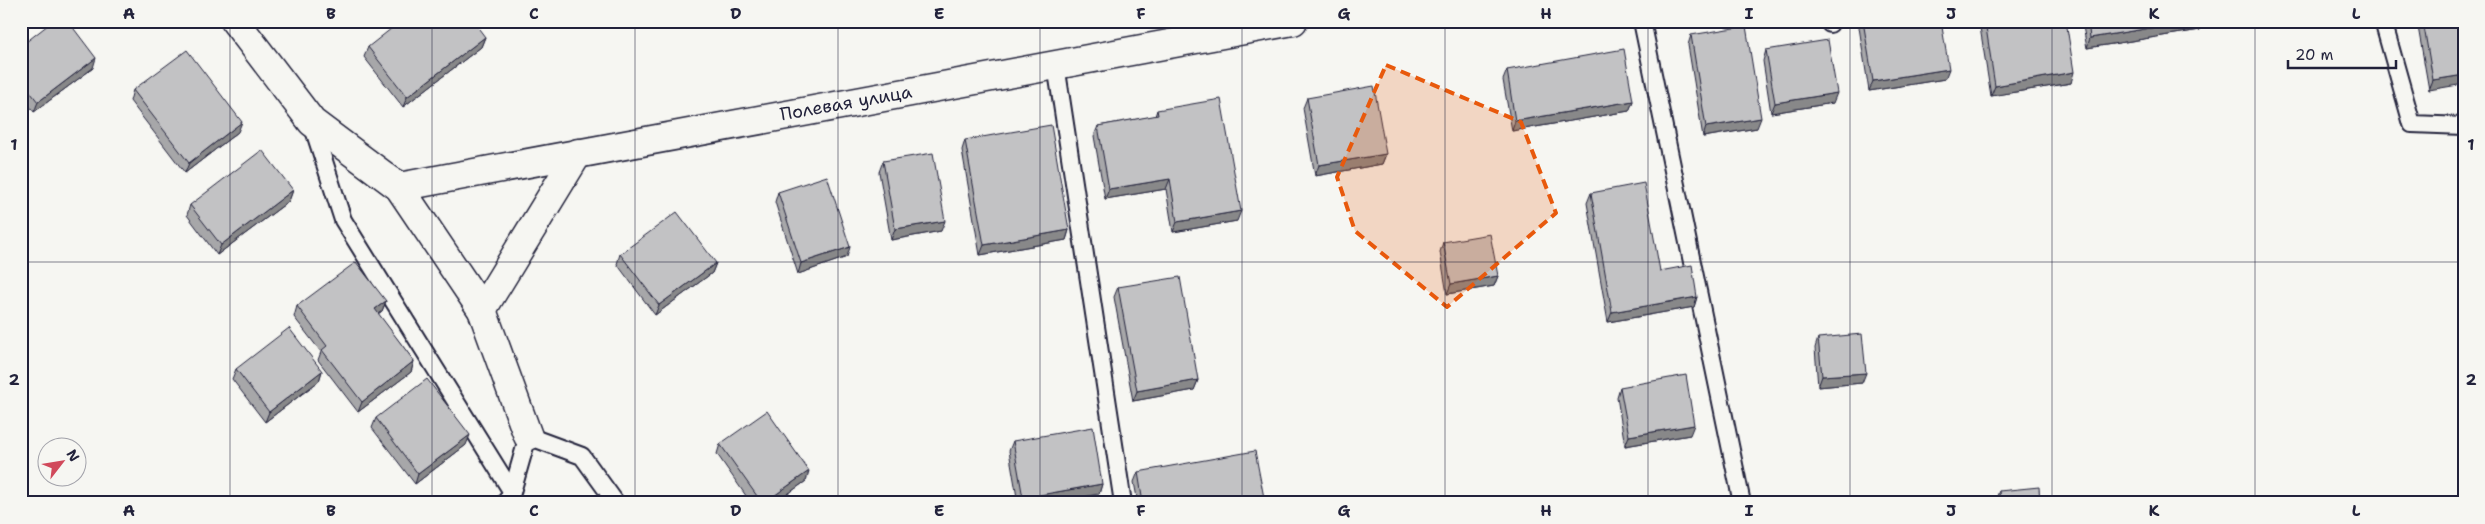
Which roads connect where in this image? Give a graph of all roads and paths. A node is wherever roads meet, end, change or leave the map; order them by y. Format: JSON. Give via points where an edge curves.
{"nodes":[{"id":1,"x":235,"y":21,"type":"edge"},
{"id":2,"x":1293,"y":21,"type":"edge"},
{"id":3,"x":1642,"y":21,"type":"edge"},
{"id":4,"x":2383,"y":21,"type":"edge"},
{"id":5,"x":1056,"y":64,"type":"junction"},
{"id":6,"x":312,"y":122,"type":"junction"},
{"id":7,"x":2464,"y":126,"type":"edge"},
{"id":8,"x":578,"y":153,"type":"junction"},
{"id":9,"x":399,"y":188,"type":"junction"},
{"id":10,"x":482,"y":310,"type":"junction"},
{"id":11,"x":528,"y":436,"type":"junction"},
{"id":12,"x":508,"y":497,"type":"edge"},
{"id":13,"x":616,"y":503,"type":"edge"},
{"id":14,"x":1123,"y":503,"type":"edge"},
{"id":15,"x":1742,"y":503,"type":"edge"}],
"edges":[{"from":1,"to":6,"type":"street"},
{"from":2,"to":5,"type":"street","name":"Полевая улица"},
{"from":3,"to":15,"type":"lane"},
{"from":4,"to":7,"type":"lane","via":[[2412,124]]},
{"from":5,"to":8,"type":"street","name":"Полевая улица"},
{"from":5,"to":14,"type":"lane"},
{"from":6,"to":9,"type":"street"},
{"from":6,"to":12,"type":"lane","via":[[343,220]]},
{"from":8,"to":9,"type":"street","name":"Полевая улица"},
{"from":8,"to":10,"type":"street"},
{"from":9,"to":10,"type":"street"},
{"from":10,"to":11,"type":"street"},
{"from":11,"to":12,"type":"lane"},
{"from":11,"to":13,"type":"lane","via":[[582,456]]}]}
